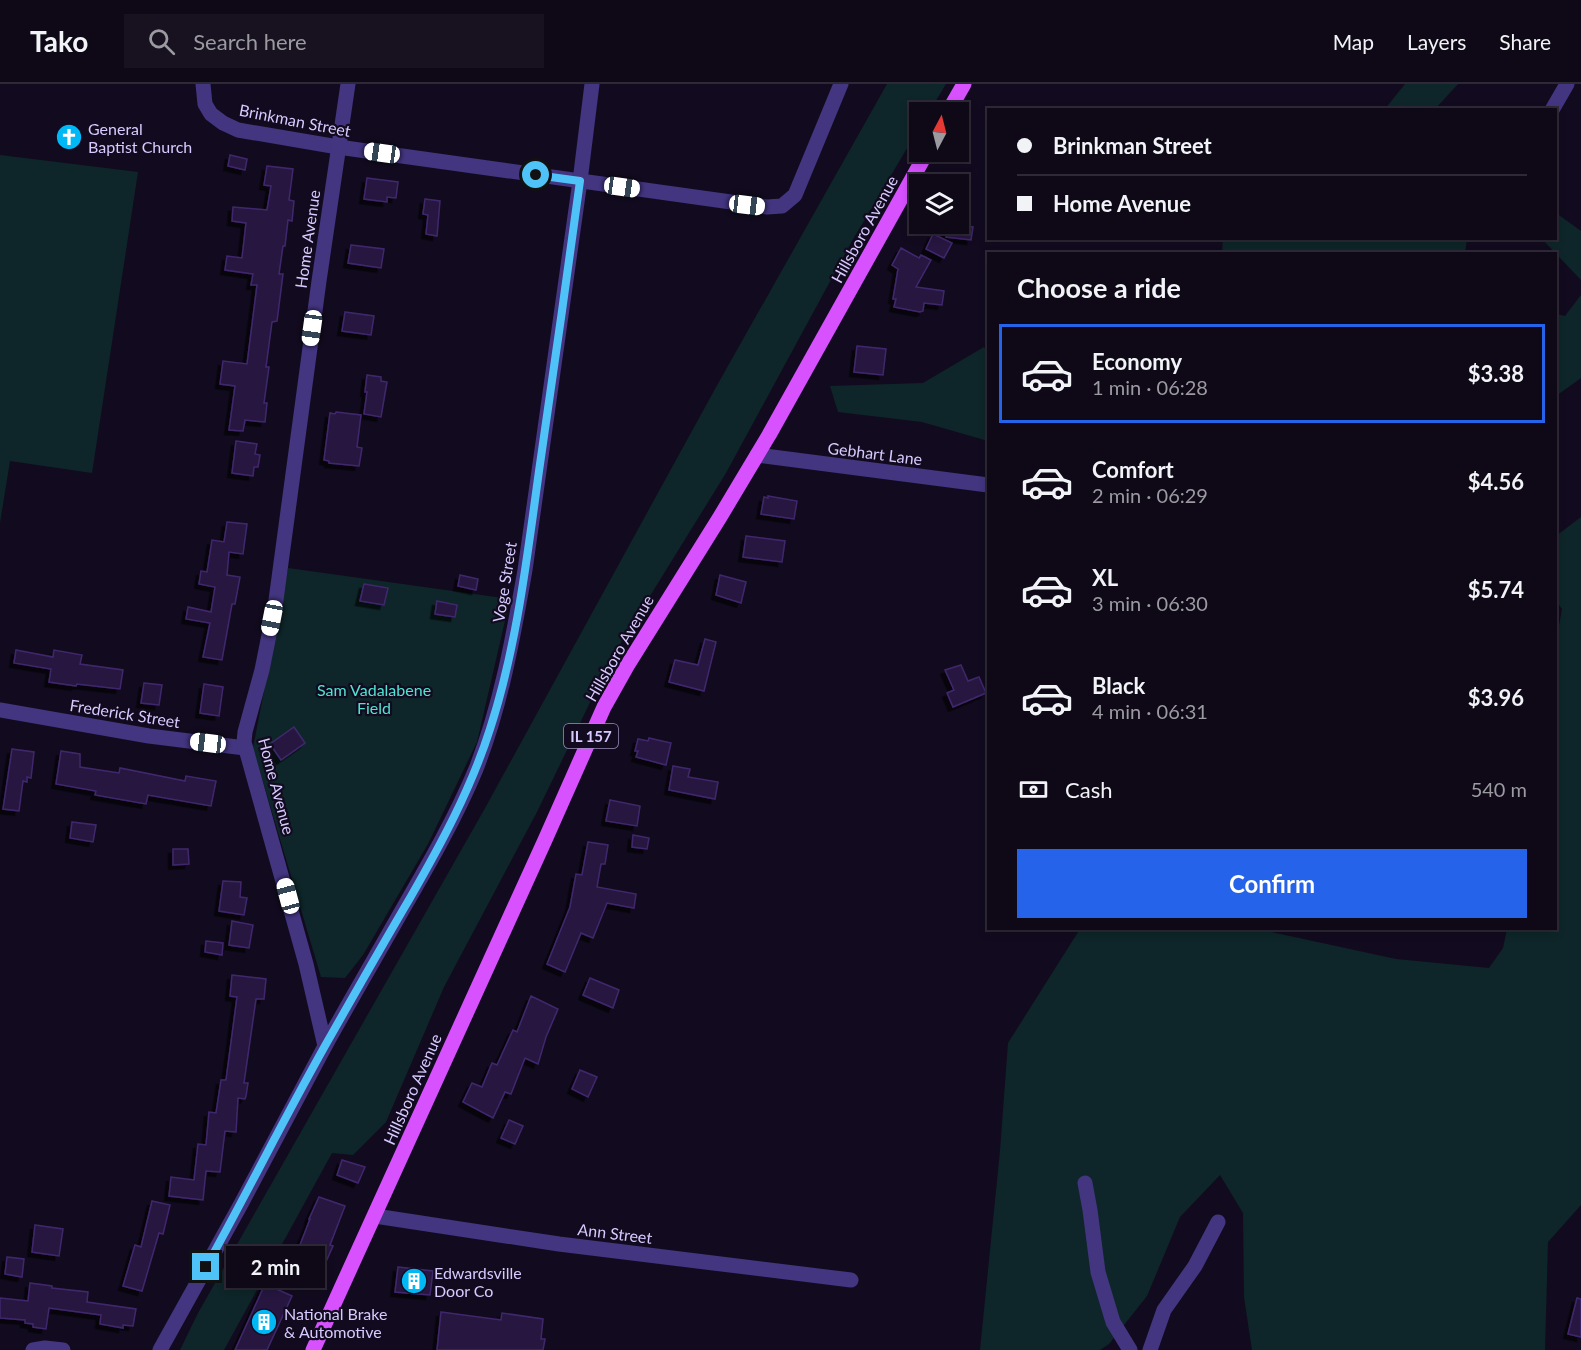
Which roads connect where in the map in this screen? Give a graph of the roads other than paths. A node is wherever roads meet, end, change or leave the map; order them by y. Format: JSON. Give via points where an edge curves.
{"nodes":[{"id":1,"x":203,"y":84,"type":"edge"},
{"id":2,"x":348,"y":84,"type":"edge"},
{"id":3,"x":592,"y":84,"type":"edge"},
{"id":4,"x":841,"y":84,"type":"edge"},
{"id":5,"x":964,"y":84,"type":"edge"},
{"id":6,"x":1567,"y":84,"type":"edge"},
{"id":7,"x":954,"y":102,"type":"edge"},
{"id":8,"x":1553,"y":108,"type":"edge"},
{"id":9,"x":338,"y":147,"type":"junction"},
{"id":10,"x":921,"y":162,"type":"edge"},
{"id":11,"x":580,"y":181,"type":"junction"},
{"id":12,"x":757,"y":455,"type":"junction"},
{"id":13,"x":987,"y":485,"type":"edge"},
{"id":14,"x":0,"y":710,"type":"edge"},
{"id":15,"x":245,"y":748,"type":"junction"},
{"id":16,"x":325,"y":1046,"type":"junction"},
{"id":17,"x":1085,"y":1183,"type":"dead end"},
{"id":18,"x":375,"y":1216,"type":"junction"},
{"id":19,"x":1218,"y":1222,"type":"dead end"},
{"id":20,"x":851,"y":1280,"type":"dead end"},
{"id":21,"x":41,"y":1350,"type":"edge"},
{"id":22,"x":63,"y":1350,"type":"edge"},
{"id":23,"x":159,"y":1350,"type":"edge"},
{"id":24,"x":313,"y":1350,"type":"edge"},
{"id":25,"x":1130,"y":1350,"type":"edge"},
{"id":26,"x":1150,"y":1350,"type":"edge"}],
"edges":[{"from":1,"to":9,"type":"street","name":"Brinkman Street","via":[[205,104],[223,123],[238,130]]},
{"from":2,"to":9,"type":"street","name":"Home Avenue"},
{"from":3,"to":11,"type":"street","name":"Voge Street"},
{"from":4,"to":11,"type":"street","name":"Brinkman Street","via":[[795,195],[782,206]]},
{"from":5,"to":7,"type":"main road"},
{"from":6,"to":8,"type":"street"},
{"from":9,"to":11,"type":"street","name":"Brinkman Street"},
{"from":9,"to":15,"type":"street","name":"Home Avenue","via":[[280,572],[262,670],[245,732]]},
{"from":10,"to":12,"type":"main road","name":"Hillsboro Avenue","number":"IL 157"},
{"from":11,"to":16,"type":"street","name":"Voge Street","via":[[525,570],[503,685],[457,812]]},
{"from":12,"to":13,"type":"street","name":"Gebhart Lane"},
{"from":12,"to":18,"type":"main road","name":"Hillsboro Avenue","number":"IL 157","via":[[604,706]]},
{"from":14,"to":15,"type":"street","name":"Frederick Street"},
{"from":15,"to":16,"type":"street","name":"Home Avenue","via":[[303,952]]},
{"from":16,"to":23,"type":"street"},
{"from":17,"to":25,"type":"street","via":[[1098,1272],[1113,1322]]},
{"from":18,"to":20,"type":"street","name":"Ann Street","via":[[559,1244]]},
{"from":18,"to":24,"type":"main road","name":"Hillsboro Avenue","number":"IL 157"},
{"from":19,"to":26,"type":"street","via":[[1195,1266],[1164,1310]]},
{"from":21,"to":22,"type":"street"}]}
